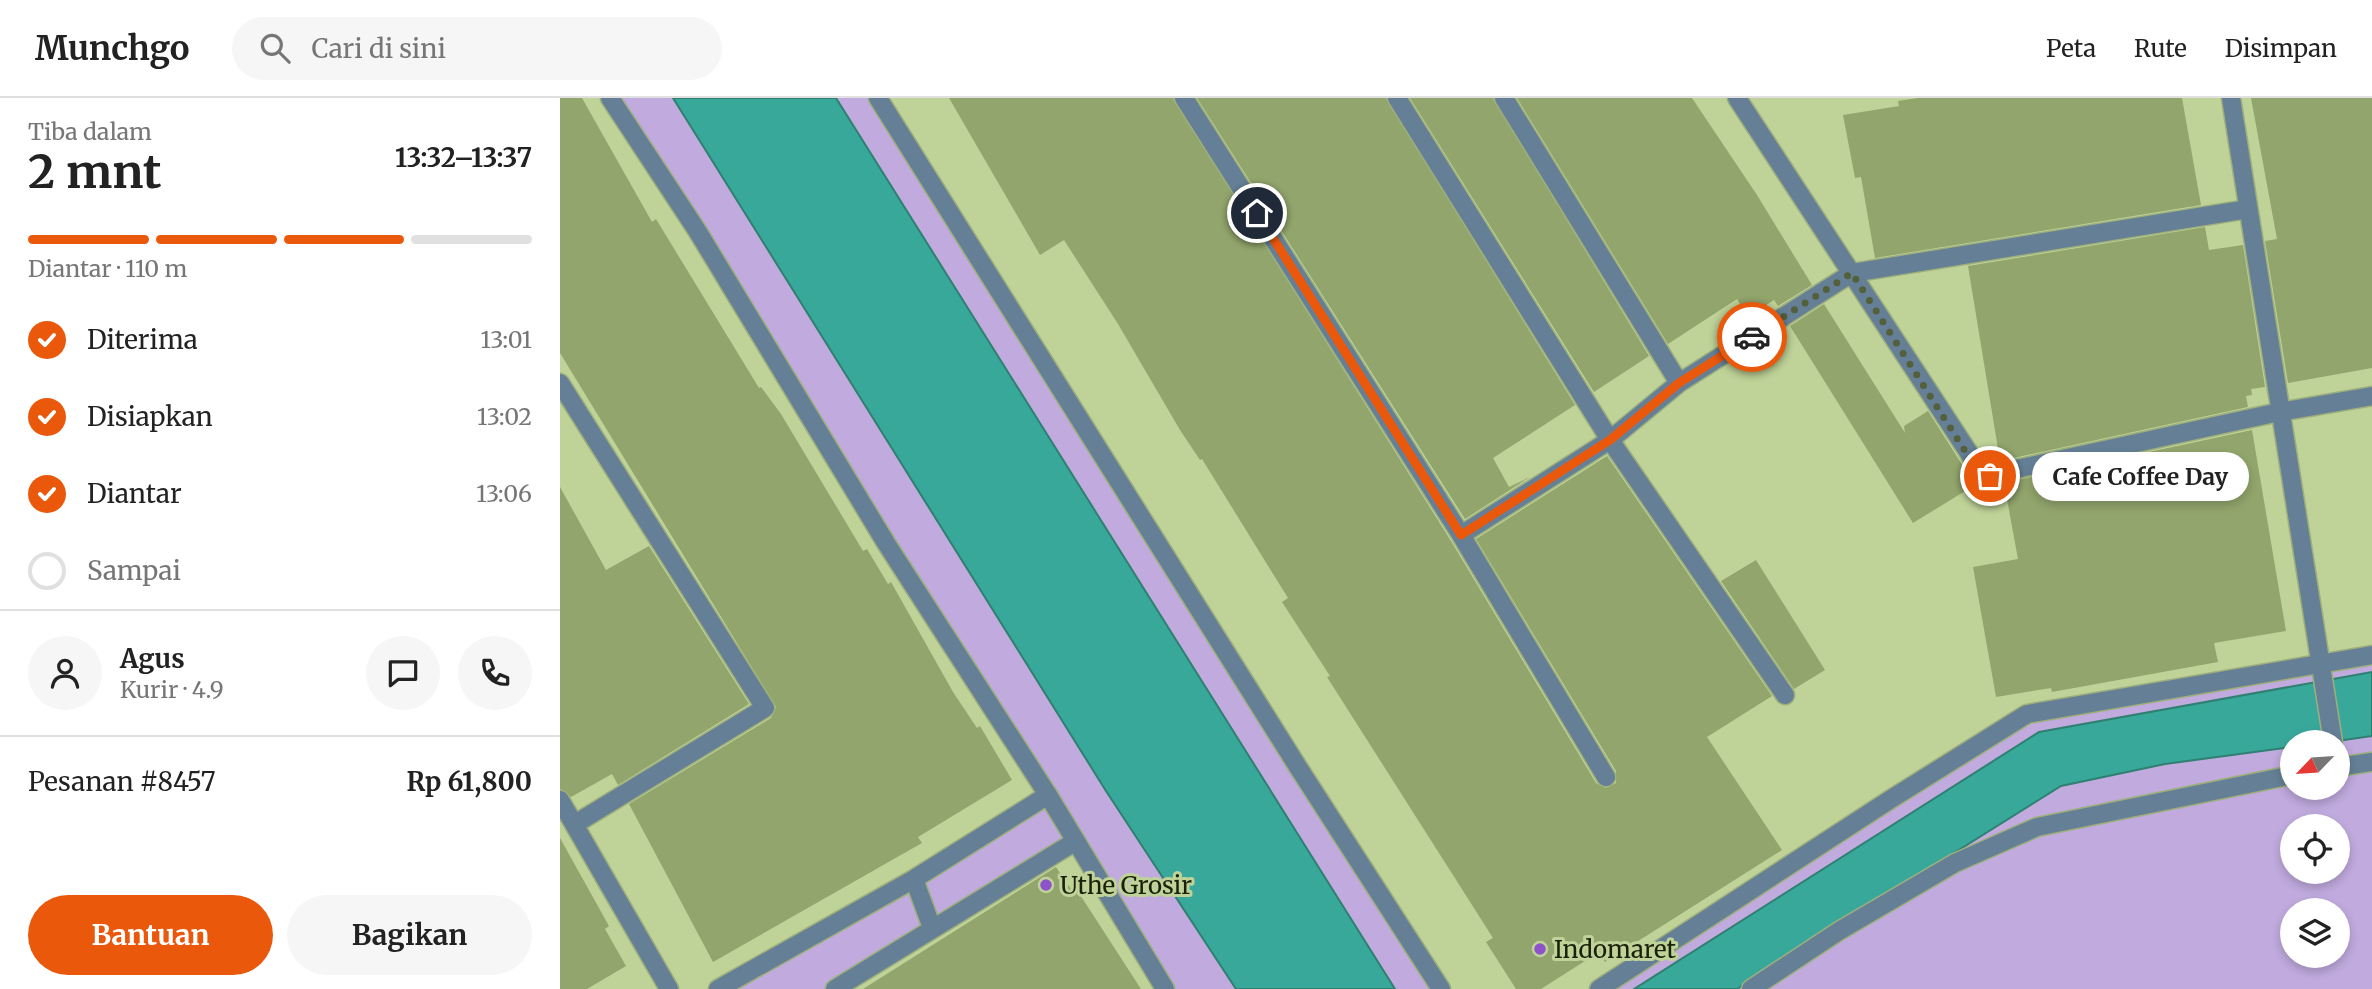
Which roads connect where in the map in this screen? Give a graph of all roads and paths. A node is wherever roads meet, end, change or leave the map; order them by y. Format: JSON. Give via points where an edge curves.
{"nodes":[{"id":1,"x":610,"y":98,"type":"edge"},
{"id":2,"x":878,"y":98,"type":"edge"},
{"id":3,"x":1184,"y":98,"type":"edge"},
{"id":4,"x":1396,"y":98,"type":"edge"},
{"id":5,"x":1504,"y":98,"type":"edge"},
{"id":6,"x":2231,"y":98,"type":"edge"},
{"id":7,"x":1743,"y":99,"type":"edge"},
{"id":8,"x":2248,"y":209,"type":"junction"},
{"id":9,"x":1852,"y":273,"type":"junction"},
{"id":10,"x":560,"y":383,"type":"edge"},
{"id":11,"x":1679,"y":383,"type":"junction"},
{"id":12,"x":2372,"y":396,"type":"edge"},
{"id":13,"x":2279,"y":412,"type":"junction"},
{"id":14,"x":1610,"y":440,"type":"junction"},
{"id":15,"x":1461,"y":535,"type":"junction"},
{"id":16,"x":2372,"y":655,"type":"edge"},
{"id":17,"x":2321,"y":664,"type":"junction"},
{"id":18,"x":1785,"y":695,"type":"dead end"},
{"id":19,"x":2331,"y":730,"type":"edge"},
{"id":20,"x":2372,"y":762,"type":"edge"},
{"id":21,"x":2350,"y":765,"type":"edge"},
{"id":22,"x":1606,"y":777,"type":"dead end"},
{"id":23,"x":2280,"y":777,"type":"edge"},
{"id":24,"x":1048,"y":795,"type":"junction"},
{"id":25,"x":560,"y":800,"type":"edge"},
{"id":26,"x":575,"y":824,"type":"junction"},
{"id":27,"x":1076,"y":841,"type":"junction"},
{"id":28,"x":914,"y":879,"type":"junction"},
{"id":29,"x":933,"y":928,"type":"junction"},
{"id":30,"x":669,"y":989,"type":"edge"},
{"id":31,"x":718,"y":989,"type":"edge"},
{"id":32,"x":835,"y":989,"type":"edge"},
{"id":33,"x":1165,"y":989,"type":"edge"},
{"id":34,"x":1441,"y":989,"type":"edge"},
{"id":35,"x":1599,"y":989,"type":"edge"},
{"id":36,"x":1751,"y":989,"type":"edge"}],
"edges":[{"from":1,"to":24,"type":"street"},
{"from":2,"to":34,"type":"street"},
{"from":3,"to":15,"type":"street"},
{"from":4,"to":14,"type":"street"},
{"from":5,"to":11,"type":"street"},
{"from":6,"to":8,"type":"street"},
{"from":7,"to":9,"type":"street"},
{"from":8,"to":9,"type":"street"},
{"from":8,"to":13,"type":"street"},
{"from":9,"to":11,"type":"street"},
{"from":9,"to":13,"type":"street","via":[[1984,476]]},
{"from":10,"to":26,"type":"street","via":[[765,708]]},
{"from":11,"to":14,"type":"street"},
{"from":12,"to":13,"type":"street"},
{"from":13,"to":17,"type":"street"},
{"from":14,"to":15,"type":"street"},
{"from":14,"to":18,"type":"street"},
{"from":15,"to":22,"type":"street"},
{"from":16,"to":17,"type":"street"},
{"from":17,"to":19,"type":"street"},
{"from":17,"to":35,"type":"street","via":[[2028,714]]},
{"from":20,"to":21,"type":"street"},
{"from":23,"to":36,"type":"street","via":[[2037,827],[1955,863]]},
{"from":24,"to":27,"type":"street"},
{"from":24,"to":28,"type":"street"},
{"from":25,"to":26,"type":"street"},
{"from":26,"to":30,"type":"street"},
{"from":27,"to":29,"type":"street"},
{"from":27,"to":33,"type":"street"},
{"from":28,"to":29,"type":"street"},
{"from":28,"to":31,"type":"street"},
{"from":29,"to":32,"type":"street"}]}
